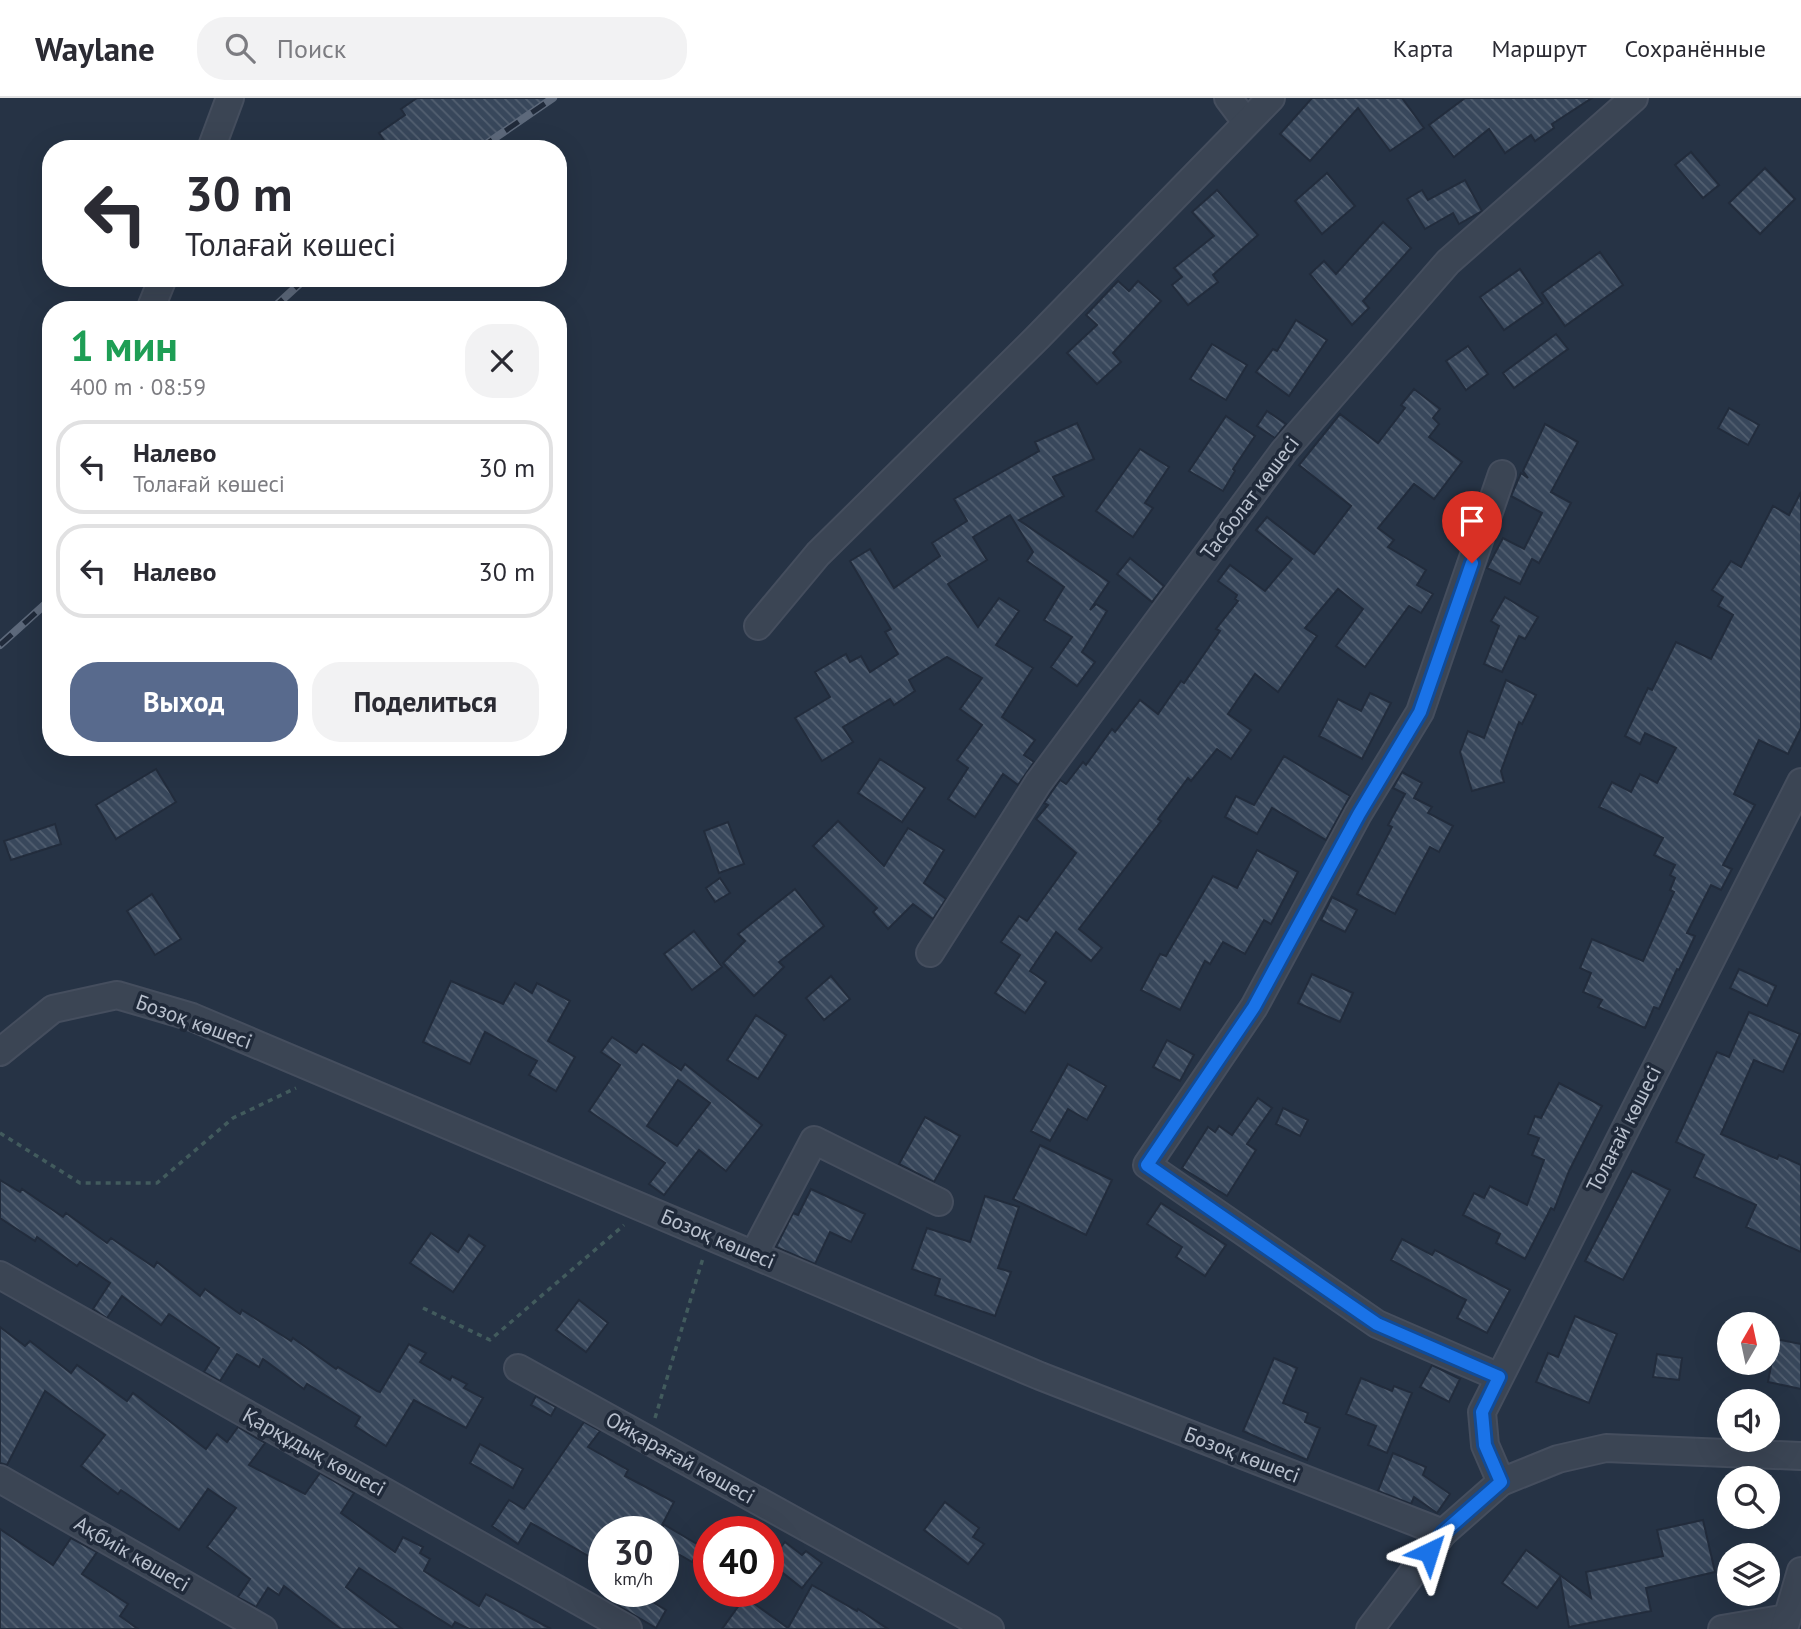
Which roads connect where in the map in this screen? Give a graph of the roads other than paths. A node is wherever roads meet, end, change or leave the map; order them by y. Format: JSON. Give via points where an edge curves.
{"nodes":[{"id":1,"x":230,"y":98,"type":"edge"},
{"id":2,"x":1228,"y":98,"type":"edge"},
{"id":3,"x":1271,"y":98,"type":"edge"},
{"id":4,"x":1634,"y":98,"type":"edge"},
{"id":5,"x":1246,"y":122,"type":"junction"},
{"id":6,"x":214,"y":140,"type":"edge"},
{"id":7,"x":1502,"y":474,"type":"dead end"},
{"id":8,"x":758,"y":626,"type":"dead end"},
{"id":9,"x":1801,"y":782,"type":"edge"},
{"id":10,"x":930,"y":953,"type":"dead end"},
{"id":11,"x":0,"y":1052,"type":"edge"},
{"id":12,"x":939,"y":1202,"type":"dead end"},
{"id":13,"x":754,"y":1254,"type":"junction"},
{"id":14,"x":0,"y":1275,"type":"edge"},
{"id":15,"x":519,"y":1368,"type":"dead end"},
{"id":16,"x":1499,"y":1377,"type":"junction"},
{"id":17,"x":1801,"y":1456,"type":"edge"},
{"id":18,"x":0,"y":1479,"type":"edge"},
{"id":19,"x":1501,"y":1482,"type":"junction"},
{"id":20,"x":1443,"y":1533,"type":"junction"},
{"id":21,"x":1801,"y":1571,"type":"edge"},
{"id":22,"x":1786,"y":1624,"type":"edge"},
{"id":23,"x":263,"y":1629,"type":"edge"},
{"id":24,"x":628,"y":1629,"type":"edge"},
{"id":25,"x":989,"y":1629,"type":"edge"},
{"id":26,"x":1370,"y":1629,"type":"edge"},
{"id":27,"x":1722,"y":1629,"type":"edge"}],
"edges":[{"from":1,"to":6,"type":"street"},
{"from":2,"to":5,"type":"street"},
{"from":3,"to":5,"type":"street"},
{"from":4,"to":10,"type":"street","name":"Тасболат көшесі","via":[[1448,262],[1284,451],[1038,783]]},
{"from":5,"to":8,"type":"street","via":[[1038,337],[818,554]]},
{"from":7,"to":16,"type":"street","via":[[1420,712],[1254,1007],[1147,1165],[1377,1324]]},
{"from":9,"to":16,"type":"street","name":"Толағай көшесі"},
{"from":11,"to":13,"type":"street","name":"Бозоқ көшесі","via":[[53,1009],[117,995],[192,1017]]},
{"from":12,"to":13,"type":"street","via":[[814,1140]]},
{"from":13,"to":20,"type":"street","name":"Бозоқ көшесі","via":[[1040,1376]]},
{"from":14,"to":24,"type":"street","name":"Қарқұдық көшесі"},
{"from":15,"to":25,"type":"street","name":"Ойқарағай көшесі"},
{"from":16,"to":19,"type":"street","name":"Толағай көшесі","via":[[1482,1412],[1485,1445]]},
{"from":17,"to":19,"type":"street","via":[[1606,1448],[1558,1459]]},
{"from":18,"to":23,"type":"street","name":"Ақбиік көшесі"},
{"from":19,"to":20,"type":"street"},
{"from":20,"to":26,"type":"street"},
{"from":21,"to":22,"type":"street"},
{"from":22,"to":27,"type":"street"}]}
